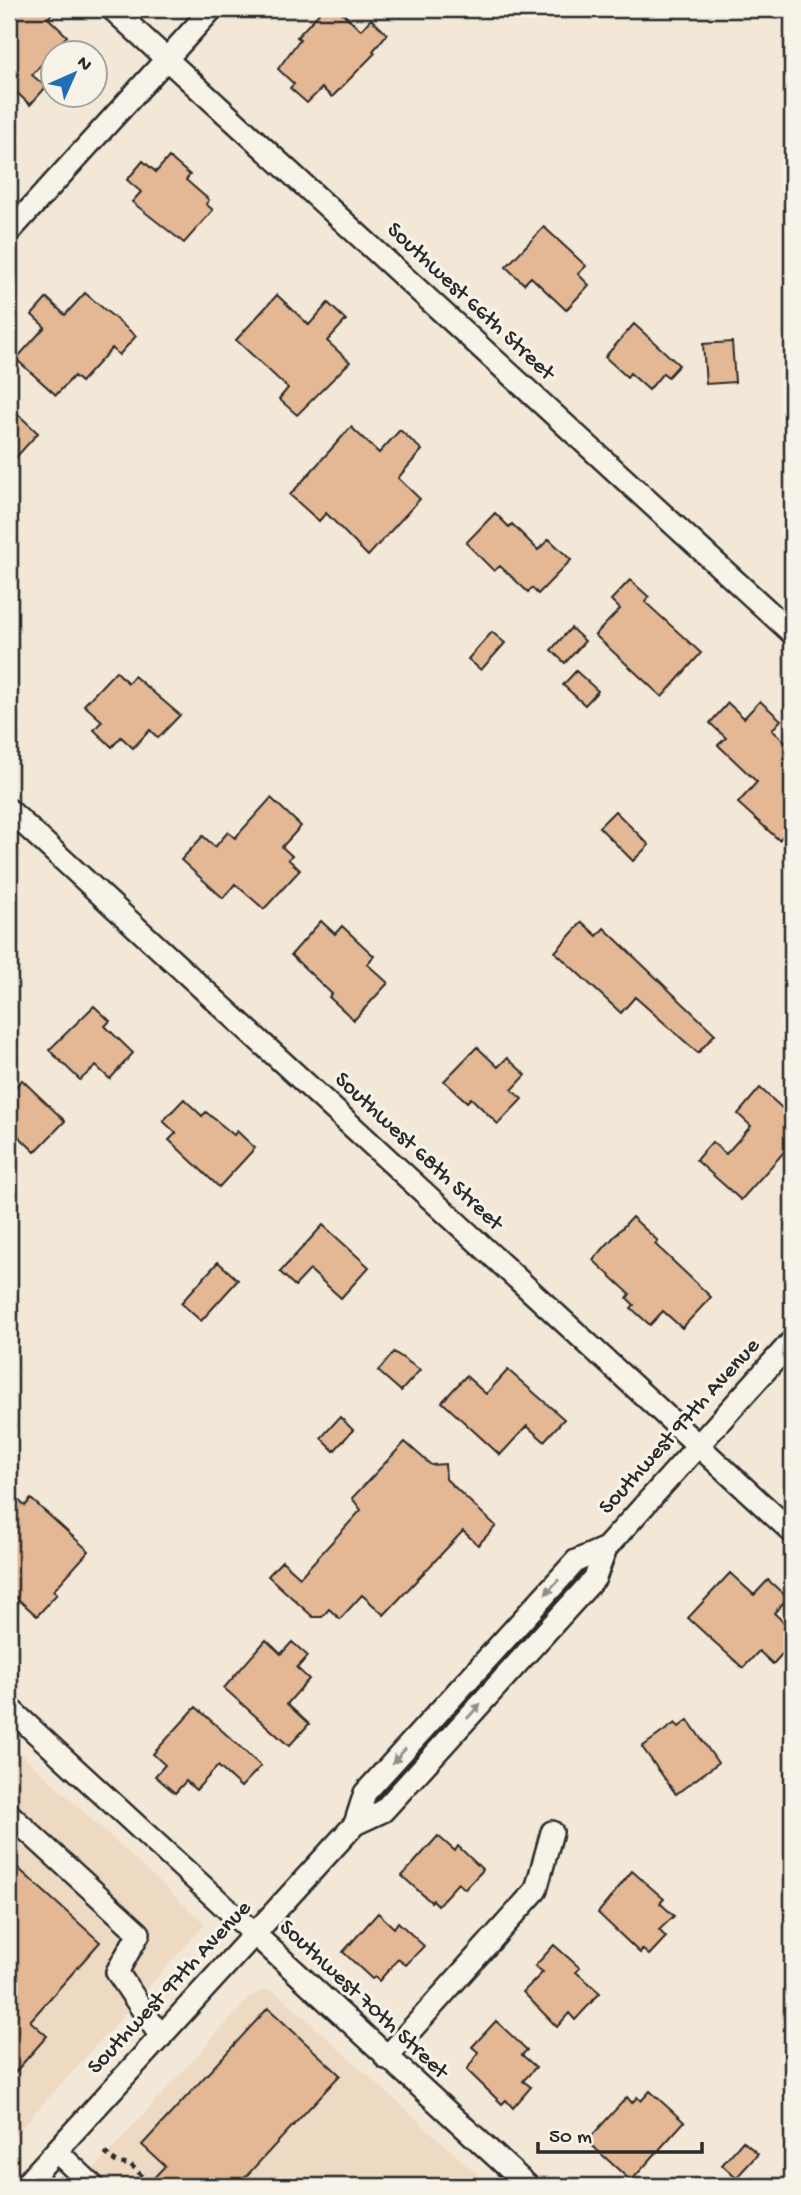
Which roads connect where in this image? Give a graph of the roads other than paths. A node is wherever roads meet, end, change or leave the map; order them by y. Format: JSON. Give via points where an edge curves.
{"nodes":[{"id":1,"x":112,"y":9,"type":"edge"},
{"id":2,"x":212,"y":9,"type":"edge"},
{"id":3,"x":167,"y":59,"type":"junction"},
{"id":4,"x":9,"y":232,"type":"edge"},
{"id":5,"x":792,"y":633,"type":"edge"},
{"id":6,"x":9,"y":810,"type":"edge"},
{"id":7,"x":792,"y":1341,"type":"edge"},
{"id":8,"x":699,"y":1446,"type":"junction"},
{"id":9,"x":792,"y":1532,"type":"edge"},
{"id":10,"x":9,"y":1708,"type":"edge"},
{"id":11,"x":9,"y":1814,"type":"edge"},
{"id":12,"x":552,"y":1832,"type":"dead end"},
{"id":13,"x":254,"y":1936,"type":"junction"},
{"id":14,"x":162,"y":2037,"type":"junction"},
{"id":15,"x":386,"y":2058,"type":"junction"},
{"id":16,"x":56,"y":2151,"type":"junction"},
{"id":17,"x":24,"y":2186,"type":"edge"},
{"id":18,"x":93,"y":2186,"type":"edge"},
{"id":19,"x":528,"y":2186,"type":"edge"}],
"edges":[{"from":1,"to":3,"type":"street","name":"Southwest 66th Street"},
{"from":2,"to":3,"type":"street"},
{"from":3,"to":4,"type":"street"},
{"from":3,"to":5,"type":"street","name":"Southwest 66th Street"},
{"from":6,"to":8,"type":"street","name":"Southwest 68th Street"},
{"from":7,"to":8,"type":"street","name":"Southwest 97th Avenue"},
{"from":8,"to":9,"type":"street","name":"Southwest 68th Street"},
{"from":8,"to":13,"type":"street","name":"Southwest 97th Avenue","via":[[606,1548],[595,1578],[522,1659],[383,1811],[355,1824]]},
{"from":10,"to":13,"type":"street","name":"Southwest 70th Street"},
{"from":11,"to":14,"type":"street","via":[[139,1933],[117,1972]]},
{"from":12,"to":15,"type":"street","via":[[536,1889]]},
{"from":13,"to":14,"type":"street","name":"Southwest 97th Avenue"},
{"from":13,"to":15,"type":"street","name":"Southwest 70th Street"},
{"from":14,"to":16,"type":"street","name":"Southwest 97th Avenue"},
{"from":15,"to":19,"type":"street","name":"Southwest 70th Street"},
{"from":16,"to":17,"type":"street","name":"Southwest 97th Avenue"},
{"from":16,"to":18,"type":"street"}]}
